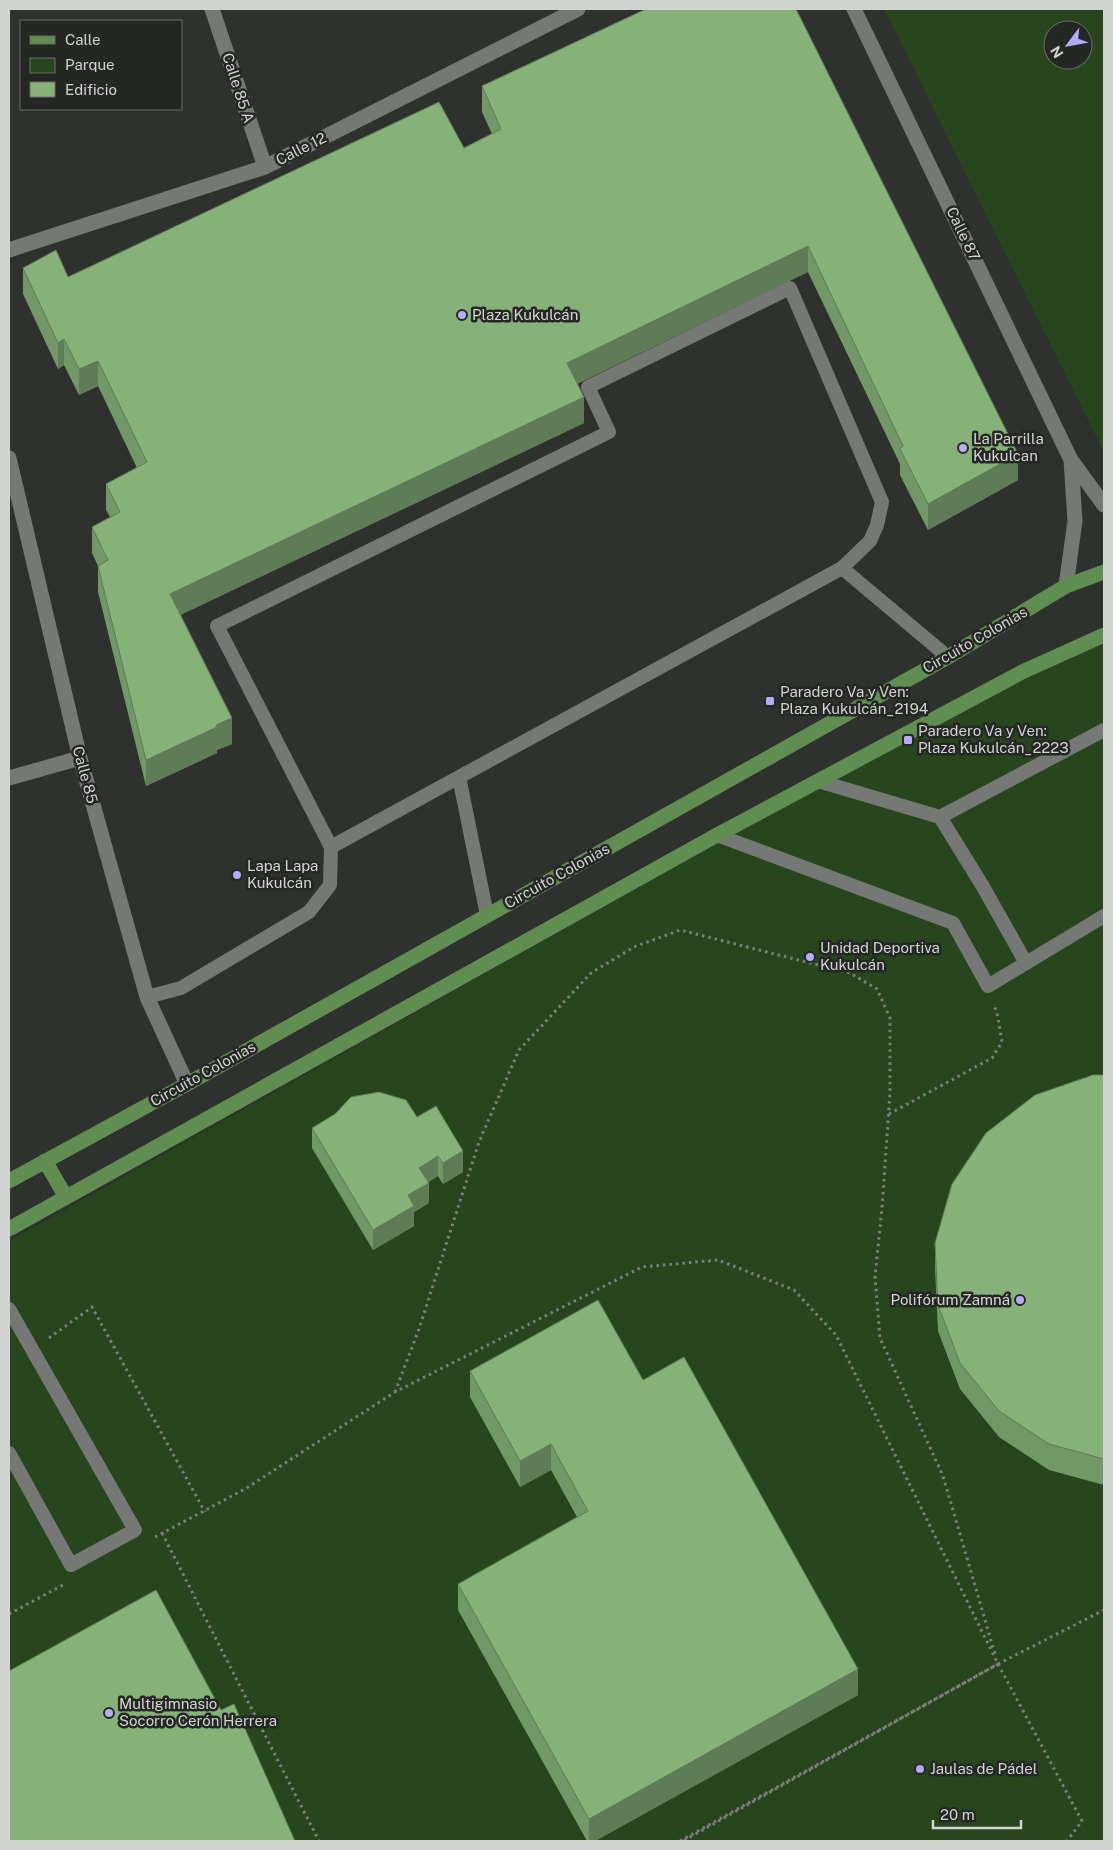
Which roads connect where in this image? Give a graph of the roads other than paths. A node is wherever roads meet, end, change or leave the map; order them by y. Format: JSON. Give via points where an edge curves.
{"nodes":[{"id":1,"x":212,"y":9,"type":"edge"},
{"id":2,"x":578,"y":9,"type":"edge"},
{"id":3,"x":854,"y":9,"type":"edge"},
{"id":4,"x":265,"y":167,"type":"junction"},
{"id":5,"x":9,"y":250,"type":"edge"},
{"id":6,"x":9,"y":458,"type":"edge"},
{"id":7,"x":1071,"y":460,"type":"junction"},
{"id":8,"x":1104,"y":504,"type":"edge"},
{"id":9,"x":842,"y":568,"type":"junction"},
{"id":10,"x":1104,"y":572,"type":"edge"},
{"id":11,"x":1066,"y":586,"type":"junction"},
{"id":12,"x":1104,"y":635,"type":"edge"},
{"id":13,"x":948,"y":657,"type":"junction"},
{"id":14,"x":1104,"y":730,"type":"edge"},
{"id":15,"x":80,"y":758,"type":"junction"},
{"id":16,"x":459,"y":776,"type":"junction"},
{"id":17,"x":9,"y":778,"type":"edge"},
{"id":18,"x":818,"y":781,"type":"junction"},
{"id":19,"x":940,"y":817,"type":"junction"},
{"id":20,"x":716,"y":835,"type":"junction"},
{"id":21,"x":330,"y":847,"type":"junction"},
{"id":22,"x":487,"y":915,"type":"junction"},
{"id":23,"x":1104,"y":916,"type":"edge"},
{"id":24,"x":1026,"y":963,"type":"junction"},
{"id":25,"x":146,"y":997,"type":"junction"},
{"id":26,"x":187,"y":1084,"type":"junction"},
{"id":27,"x":46,"y":1161,"type":"junction"},
{"id":28,"x":9,"y":1181,"type":"edge"},
{"id":29,"x":66,"y":1197,"type":"junction"},
{"id":30,"x":9,"y":1230,"type":"edge"},
{"id":31,"x":9,"y":1309,"type":"edge"},
{"id":32,"x":9,"y":1453,"type":"edge"}],
"edges":[{"from":1,"to":4,"type":"street","name":"Calle 85 A"},
{"from":2,"to":4,"type":"street","name":"Calle 12"},
{"from":3,"to":7,"type":"street","name":"Calle 87"},
{"from":4,"to":5,"type":"street","name":"Calle 12"},
{"from":6,"to":15,"type":"street","name":"Calle 85"},
{"from":7,"to":8,"type":"street","name":"Calle 87"},
{"from":7,"to":11,"type":"street","name":"Calle 87","via":[[1075,521]]},
{"from":9,"to":13,"type":"lane"},
{"from":9,"to":16,"type":"lane"},
{"from":9,"to":21,"type":"lane","via":[[870,541],[882,502],[790,288],[588,387],[609,432],[216,626]]},
{"from":10,"to":11,"type":"main road","name":"Circuito Colonias"},
{"from":11,"to":13,"type":"main road","name":"Circuito Colonias"},
{"from":12,"to":18,"type":"main road","via":[[1022,672]]},
{"from":13,"to":22,"type":"main road","name":"Circuito Colonias"},
{"from":14,"to":19,"type":"lane"},
{"from":15,"to":17,"type":"street"},
{"from":15,"to":25,"type":"street","name":"Calle 85"},
{"from":16,"to":21,"type":"lane"},
{"from":16,"to":22,"type":"lane"},
{"from":18,"to":19,"type":"lane"},
{"from":18,"to":20,"type":"main road"},
{"from":19,"to":24,"type":"lane"},
{"from":20,"to":24,"type":"lane","via":[[953,923],[988,986]]},
{"from":20,"to":29,"type":"main road"},
{"from":21,"to":25,"type":"lane","via":[[330,885],[309,912],[181,988]]},
{"from":22,"to":26,"type":"main road","name":"Circuito Colonias"},
{"from":23,"to":24,"type":"lane"},
{"from":25,"to":26,"type":"street","name":"Calle 85"},
{"from":26,"to":27,"type":"main road","name":"Circuito Colonias"},
{"from":27,"to":28,"type":"main road","name":"Circuito Colonias"},
{"from":27,"to":29,"type":"main road"},
{"from":29,"to":30,"type":"main road"},
{"from":31,"to":32,"type":"lane","via":[[135,1530],[70,1565]]}]}
